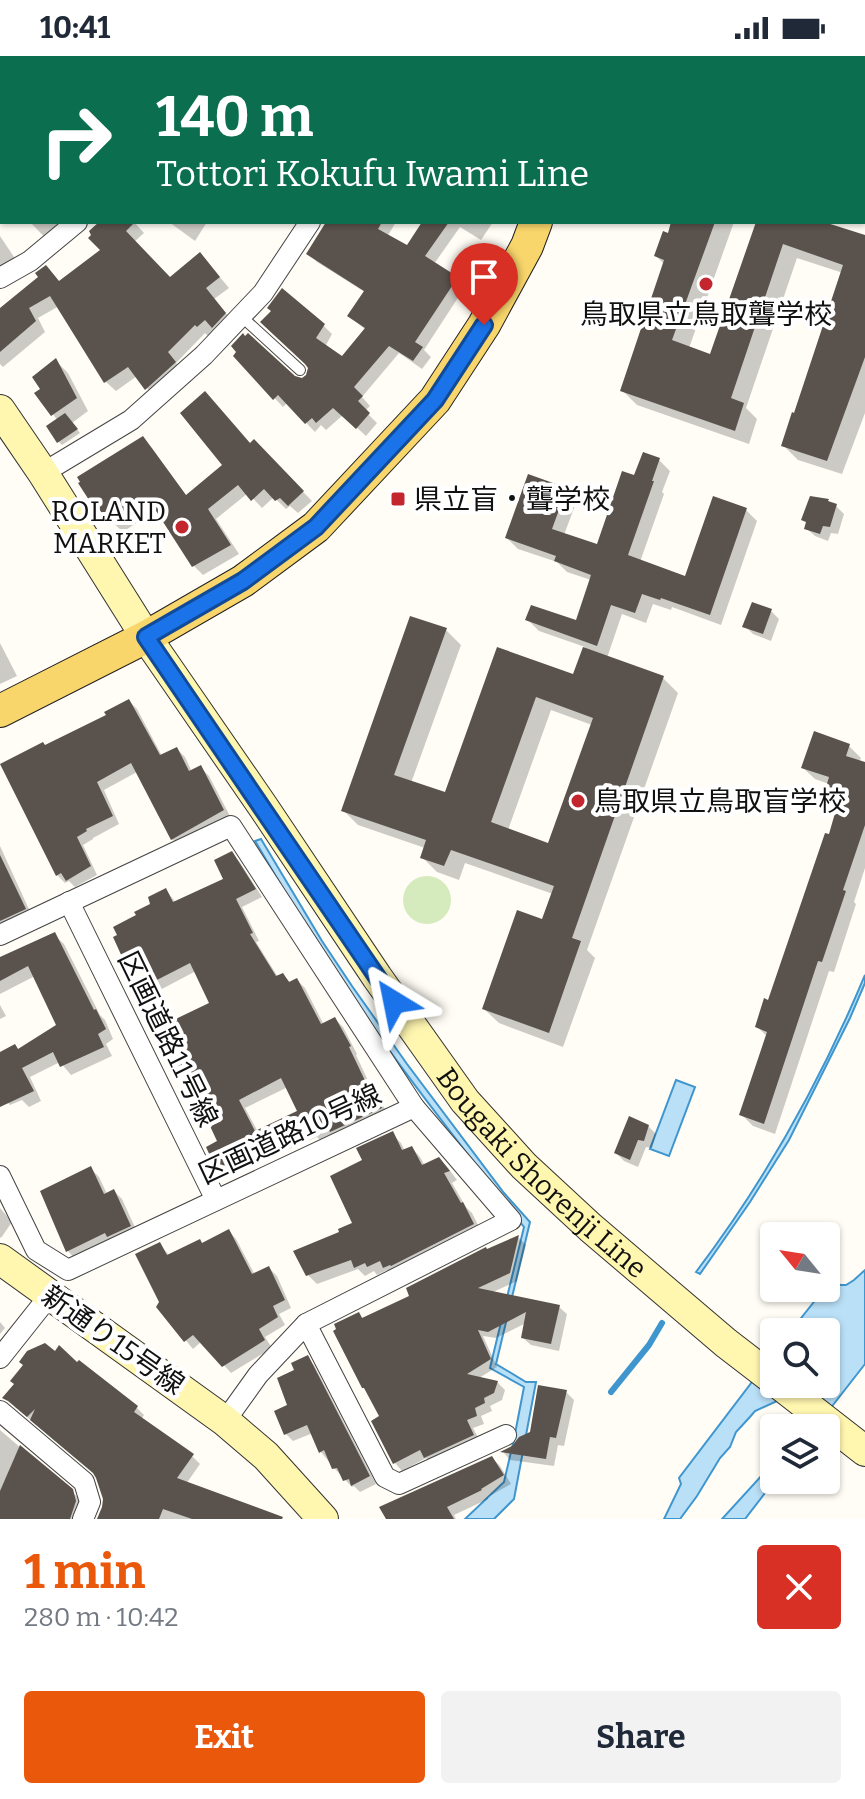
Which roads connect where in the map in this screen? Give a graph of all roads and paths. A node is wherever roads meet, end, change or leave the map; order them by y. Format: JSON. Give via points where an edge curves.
{"nodes":[{"id":1,"x":75,"y":224,"type":"edge"},
{"id":2,"x":309,"y":224,"type":"edge"},
{"id":3,"x":535,"y":224,"type":"edge"},
{"id":4,"x":0,"y":278,"type":"edge"},
{"id":5,"x":241,"y":316,"type":"junction"},
{"id":6,"x":300,"y":370,"type":"dead end"},
{"id":7,"x":0,"y":410,"type":"edge"},
{"id":8,"x":43,"y":473,"type":"junction"},
{"id":9,"x":146,"y":637,"type":"junction"},
{"id":10,"x":0,"y":711,"type":"edge"},
{"id":11,"x":264,"y":808,"type":"junction"},
{"id":12,"x":231,"y":826,"type":"junction"},
{"id":13,"x":69,"y":902,"type":"junction"},
{"id":14,"x":0,"y":935,"type":"edge"},
{"id":15,"x":414,"y":1107,"type":"junction"},
{"id":16,"x":0,"y":1176,"type":"edge"},
{"id":17,"x":216,"y":1200,"type":"junction"},
{"id":18,"x":0,"y":1259,"type":"edge"},
{"id":19,"x":50,"y":1295,"type":"junction"},
{"id":20,"x":306,"y":1324,"type":"junction"},
{"id":21,"x":0,"y":1358,"type":"edge"},
{"id":22,"x":760,"y":1370,"type":"edge"},
{"id":23,"x":797,"y":1398,"type":"edge"},
{"id":24,"x":0,"y":1411,"type":"edge"},
{"id":25,"x":225,"y":1421,"type":"junction"},
{"id":26,"x":506,"y":1435,"type":"dead end"},
{"id":27,"x":865,"y":1451,"type":"edge"},
{"id":28,"x":83,"y":1519,"type":"edge"},
{"id":29,"x":323,"y":1519,"type":"edge"}],
"edges":[{"from":1,"to":4,"type":"street"},
{"from":2,"to":5,"type":"street","via":[[263,293]]},
{"from":3,"to":9,"type":"main road","via":[[484,325],[435,400],[326,517],[243,581]]},
{"from":5,"to":6,"type":"lane"},
{"from":5,"to":8,"type":"street","via":[[131,420]]},
{"from":7,"to":8,"type":"main road","name":"Bougaki Shorenji Line"},
{"from":8,"to":9,"type":"main road","name":"Bougaki Shorenji Line"},
{"from":9,"to":10,"type":"main road"},
{"from":9,"to":11,"type":"main road","name":"Bougaki Shorenji Line"},
{"from":11,"to":12,"type":"street"},
{"from":11,"to":22,"type":"main road","name":"Bougaki Shorenji Line","via":[[465,1101],[591,1228]]},
{"from":12,"to":13,"type":"street"},
{"from":12,"to":15,"type":"street","name":"区画道路10号線"},
{"from":13,"to":14,"type":"street"},
{"from":13,"to":17,"type":"street","name":"区画道路11号線"},
{"from":15,"to":17,"type":"street","name":"区画道路10号線"},
{"from":15,"to":20,"type":"street","via":[[511,1220]]},
{"from":16,"to":17,"type":"street","name":"区画道路10号線","via":[[36,1250],[68,1270]]},
{"from":18,"to":19,"type":"main road","name":"新通り15号線"},
{"from":19,"to":21,"type":"street"},
{"from":19,"to":25,"type":"main road","name":"新通り15号線"},
{"from":20,"to":25,"type":"street","via":[[258,1375]]},
{"from":20,"to":26,"type":"street","via":[[385,1477],[399,1484]]},
{"from":23,"to":27,"type":"main road","name":"Bougaki Shorenji Line"},
{"from":24,"to":28,"type":"street","via":[[84,1482],[90,1502]]},
{"from":25,"to":29,"type":"main road","name":"新通り15号線","via":[[266,1456]]}]}
